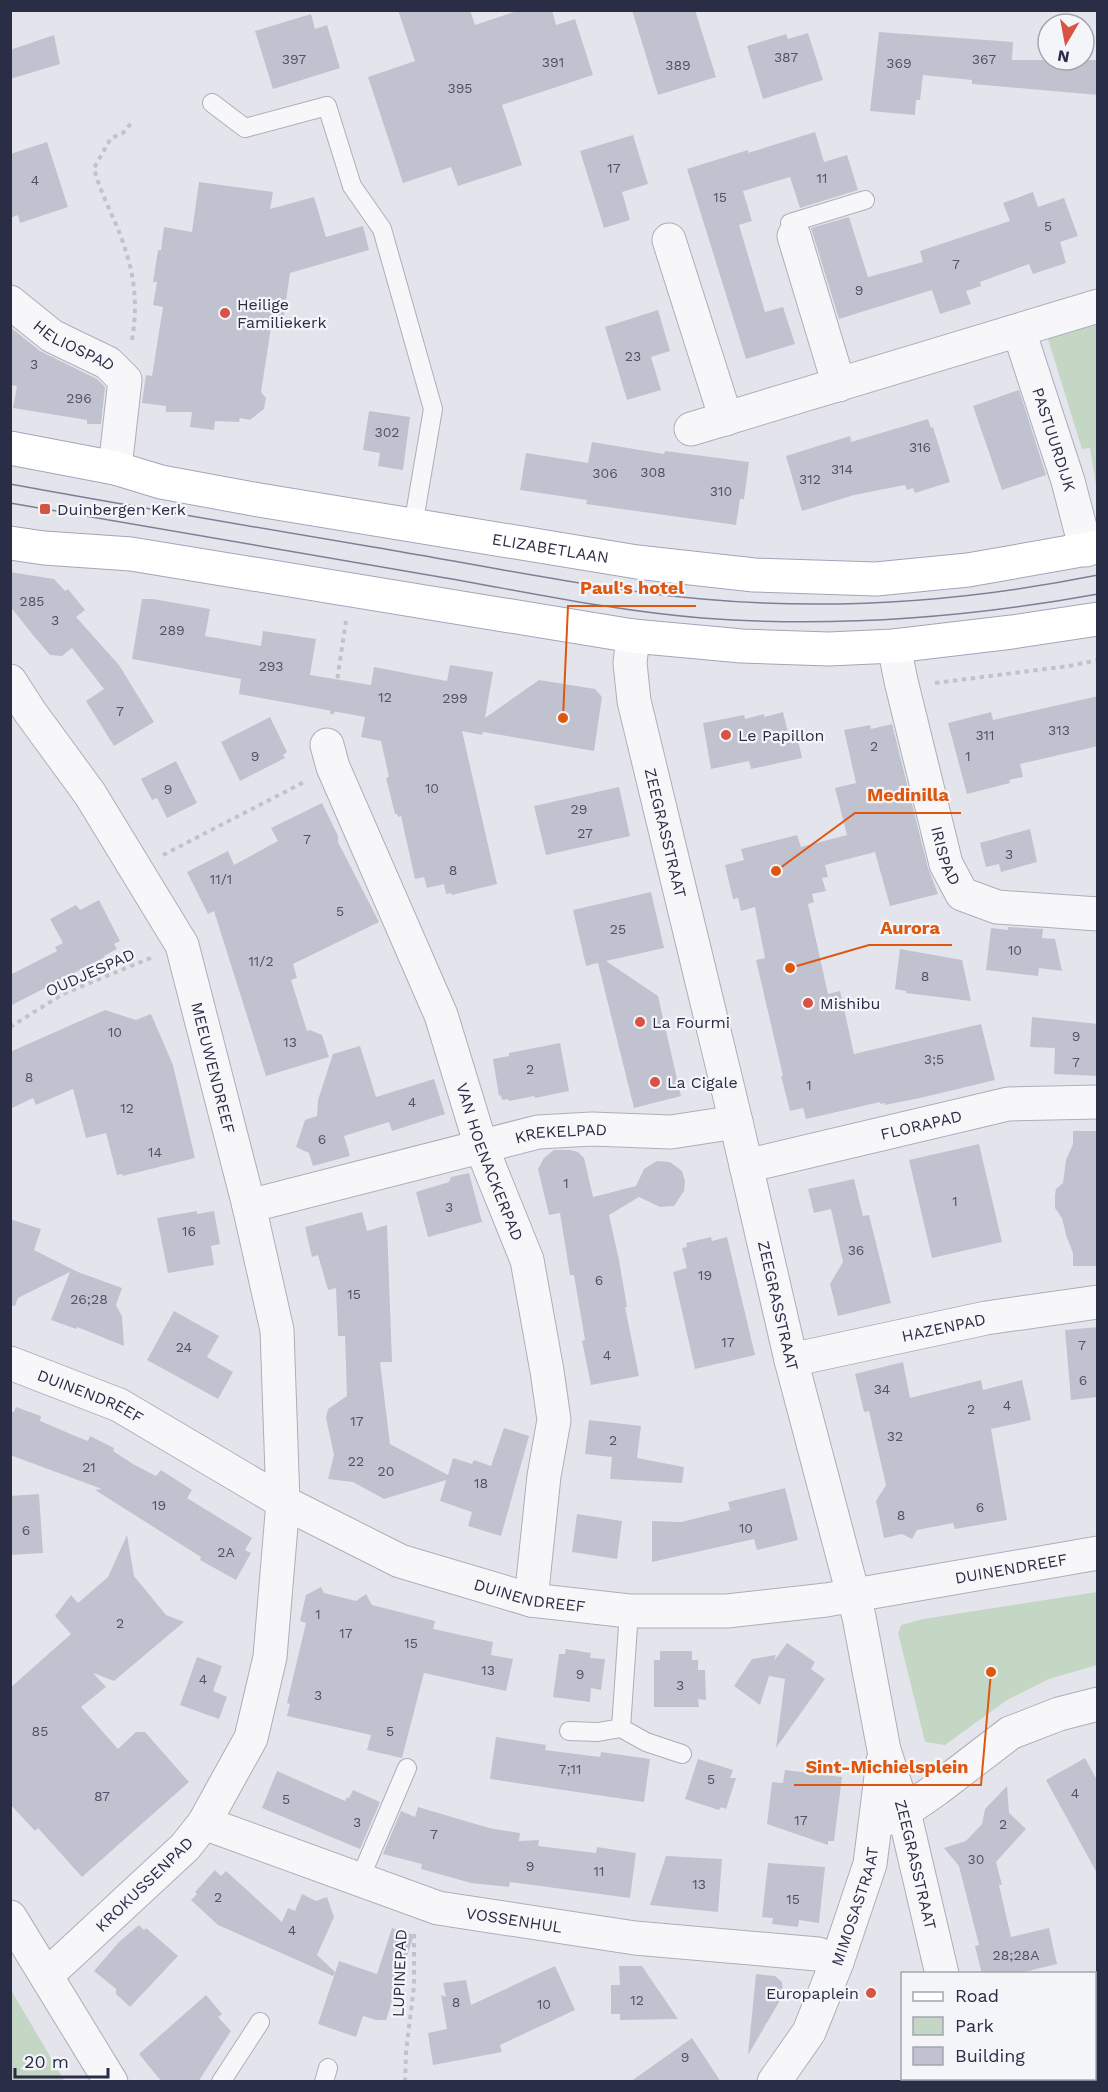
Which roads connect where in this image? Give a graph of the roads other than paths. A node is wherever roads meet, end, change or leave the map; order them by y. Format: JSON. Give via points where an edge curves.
{"nodes":[{"id":1,"x":212,"y":103,"type":"dead end"},
{"id":2,"x":865,"y":200,"type":"dead end"},
{"id":3,"x":795,"y":236,"type":"joint"},
{"id":4,"x":669,"y":240,"type":"dead end"},
{"id":5,"x":10,"y":302,"type":"edge"},
{"id":6,"x":1098,"y":306,"type":"edge"},
{"id":7,"x":1019,"y":331,"type":"junction"},
{"id":8,"x":839,"y":385,"type":"junction"},
{"id":9,"x":726,"y":419,"type":"junction"},
{"id":10,"x":692,"y":429,"type":"dead end"},
{"id":11,"x":10,"y":448,"type":"edge"},
{"id":12,"x":115,"y":468,"type":"junction"},
{"id":13,"x":412,"y":526,"type":"junction"},
{"id":14,"x":10,"y":543,"type":"edge"},
{"id":15,"x":1092,"y":549,"type":"edge"},
{"id":16,"x":1098,"y":619,"type":"edge"},
{"id":17,"x":633,"y":636,"type":"junction"},
{"id":18,"x":894,"y":646,"type":"junction"},
{"id":19,"x":10,"y":681,"type":"edge"},
{"id":20,"x":330,"y":756,"type":"road end"},
{"id":21,"x":1098,"y":914,"type":"edge"},
{"id":22,"x":1098,"y":1102,"type":"edge"},
{"id":23,"x":736,"y":1122,"type":"junction"},
{"id":24,"x":481,"y":1146,"type":"junction"},
{"id":25,"x":746,"y":1166,"type":"junction"},
{"id":26,"x":249,"y":1206,"type":"junction"},
{"id":27,"x":1098,"y":1302,"type":"edge"},
{"id":28,"x":791,"y":1360,"type":"junction"},
{"id":29,"x":10,"y":1363,"type":"edge"},
{"id":30,"x":283,"y":1502,"type":"junction"},
{"id":31,"x":1098,"y":1553,"type":"edge"},
{"id":32,"x":852,"y":1594,"type":"junction"},
{"id":33,"x":531,"y":1600,"type":"junction"},
{"id":34,"x":629,"y":1611,"type":"junction"},
{"id":35,"x":1098,"y":1704,"type":"edge"},
{"id":36,"x":621,"y":1728,"type":"junction"},
{"id":37,"x":569,"y":1731,"type":"dead end"},
{"id":38,"x":884,"y":1750,"type":"joint"},
{"id":39,"x":682,"y":1754,"type":"dead end"},
{"id":40,"x":407,"y":1768,"type":"dead end"},
{"id":41,"x":890,"y":1818,"type":"junction"},
{"id":42,"x":204,"y":1823,"type":"junction"},
{"id":43,"x":359,"y":1881,"type":"junction"},
{"id":44,"x":10,"y":1917,"type":"edge"},
{"id":45,"x":837,"y":1962,"type":"junction"},
{"id":46,"x":941,"y":1972,"type":"edge"},
{"id":47,"x":46,"y":1975,"type":"junction"},
{"id":48,"x":260,"y":2022,"type":"dead end"},
{"id":49,"x":111,"y":2082,"type":"edge"},
{"id":50,"x":221,"y":2082,"type":"edge"},
{"id":51,"x":774,"y":2082,"type":"edge"}],
"edges":[{"from":1,"to":13,"type":"lane","via":[[245,128],[327,106],[352,186],[382,229],[433,409]]},
{"from":2,"to":3,"type":"lane","via":[[790,223]]},
{"from":3,"to":8,"type":"street"},
{"from":4,"to":9,"type":"street"},
{"from":5,"to":12,"type":"street","name":"HELIOSPAD","via":[[52,336],[108,363],[125,380]]},
{"from":6,"to":7,"type":"street"},
{"from":7,"to":8,"type":"street"},
{"from":7,"to":15,"type":"street","name":"PASTUURDIJK"},
{"from":8,"to":9,"type":"street"},
{"from":9,"to":10,"type":"street"},
{"from":11,"to":12,"type":"main road","name":"ELIZABETLAAN"},
{"from":12,"to":13,"type":"main road","name":"ELIZABETLAAN","via":[[161,483]]},
{"from":13,"to":15,"type":"main road","name":"ELIZABETLAAN","via":[[637,562],[754,575],[876,579],[968,570]]},
{"from":14,"to":17,"type":"main road","via":[[131,554]]},
{"from":16,"to":18,"type":"main road"},
{"from":17,"to":18,"type":"main road","via":[[764,647]]},
{"from":17,"to":23,"type":"street","name":"ZEEGRASSTRAAT","via":[[630,663],[634,701]]},
{"from":18,"to":21,"type":"street","name":"IRISPAD","via":[[946,864],[962,894],[997,907]]},
{"from":19,"to":26,"type":"street","name":"MEEUWENDREEF","via":[[90,794],[182,945]]},
{"from":20,"to":24,"type":"street","name":"VAN HOENACKERPAD","via":[[441,1016]]},
{"from":22,"to":25,"type":"street","name":"FLORAPAD","via":[[1008,1104]]},
{"from":23,"to":24,"type":"street","name":"KREKELPAD","via":[[671,1132],[538,1132]]},
{"from":23,"to":25,"type":"street","name":"ZEEGRASSTRAAT"},
{"from":24,"to":26,"type":"street","name":"KREKELPAD"},
{"from":24,"to":33,"type":"street","name":"VAN HOENACKERPAD","via":[[526,1260],[554,1420]]},
{"from":25,"to":28,"type":"street","name":"ZEEGRASSTRAAT"},
{"from":26,"to":30,"type":"street","name":"MEEUWENDREEF","via":[[277,1330]]},
{"from":27,"to":28,"type":"street","name":"HAZENPAD","via":[[986,1318]]},
{"from":28,"to":32,"type":"street","name":"ZEEGRASSTRAAT"},
{"from":29,"to":30,"type":"street","name":"DUINENDREEF","via":[[119,1405]]},
{"from":30,"to":33,"type":"street","name":"DUINENDREEF","via":[[400,1561]]},
{"from":30,"to":42,"type":"street","name":"KROKUSSENPAD","via":[[270,1658],[254,1727]]},
{"from":31,"to":32,"type":"street","name":"DUINENDREEF"},
{"from":32,"to":34,"type":"street","name":"DUINENDREEF","via":[[727,1611]]},
{"from":32,"to":38,"type":"street","name":"ZEEGRASSTRAAT"},
{"from":33,"to":34,"type":"street","name":"DUINENDREEF"},
{"from":34,"to":36,"type":"lane"},
{"from":35,"to":41,"type":"street","via":[[1010,1733],[937,1789]]},
{"from":36,"to":37,"type":"lane"},
{"from":36,"to":39,"type":"lane","via":[[646,1742]]},
{"from":38,"to":41,"type":"street","name":"MIMOSASTRAAT"},
{"from":40,"to":43,"type":"lane"},
{"from":41,"to":45,"type":"street","name":"MIMOSASTRAAT"},
{"from":41,"to":46,"type":"street","name":"ZEEGRASSTRAAT"},
{"from":42,"to":43,"type":"street","name":"VOSSENHUL"},
{"from":42,"to":47,"type":"street","name":"KROKUSSENPAD","via":[[185,1847]]},
{"from":43,"to":45,"type":"street","name":"VOSSENHUL","via":[[438,1908],[623,1936],[818,1954]]},
{"from":44,"to":47,"type":"street"},
{"from":45,"to":51,"type":"street","name":"MIMOSASTRAAT","via":[[809,2032]]},
{"from":47,"to":49,"type":"street"},
{"from":48,"to":50,"type":"lane"}]}
